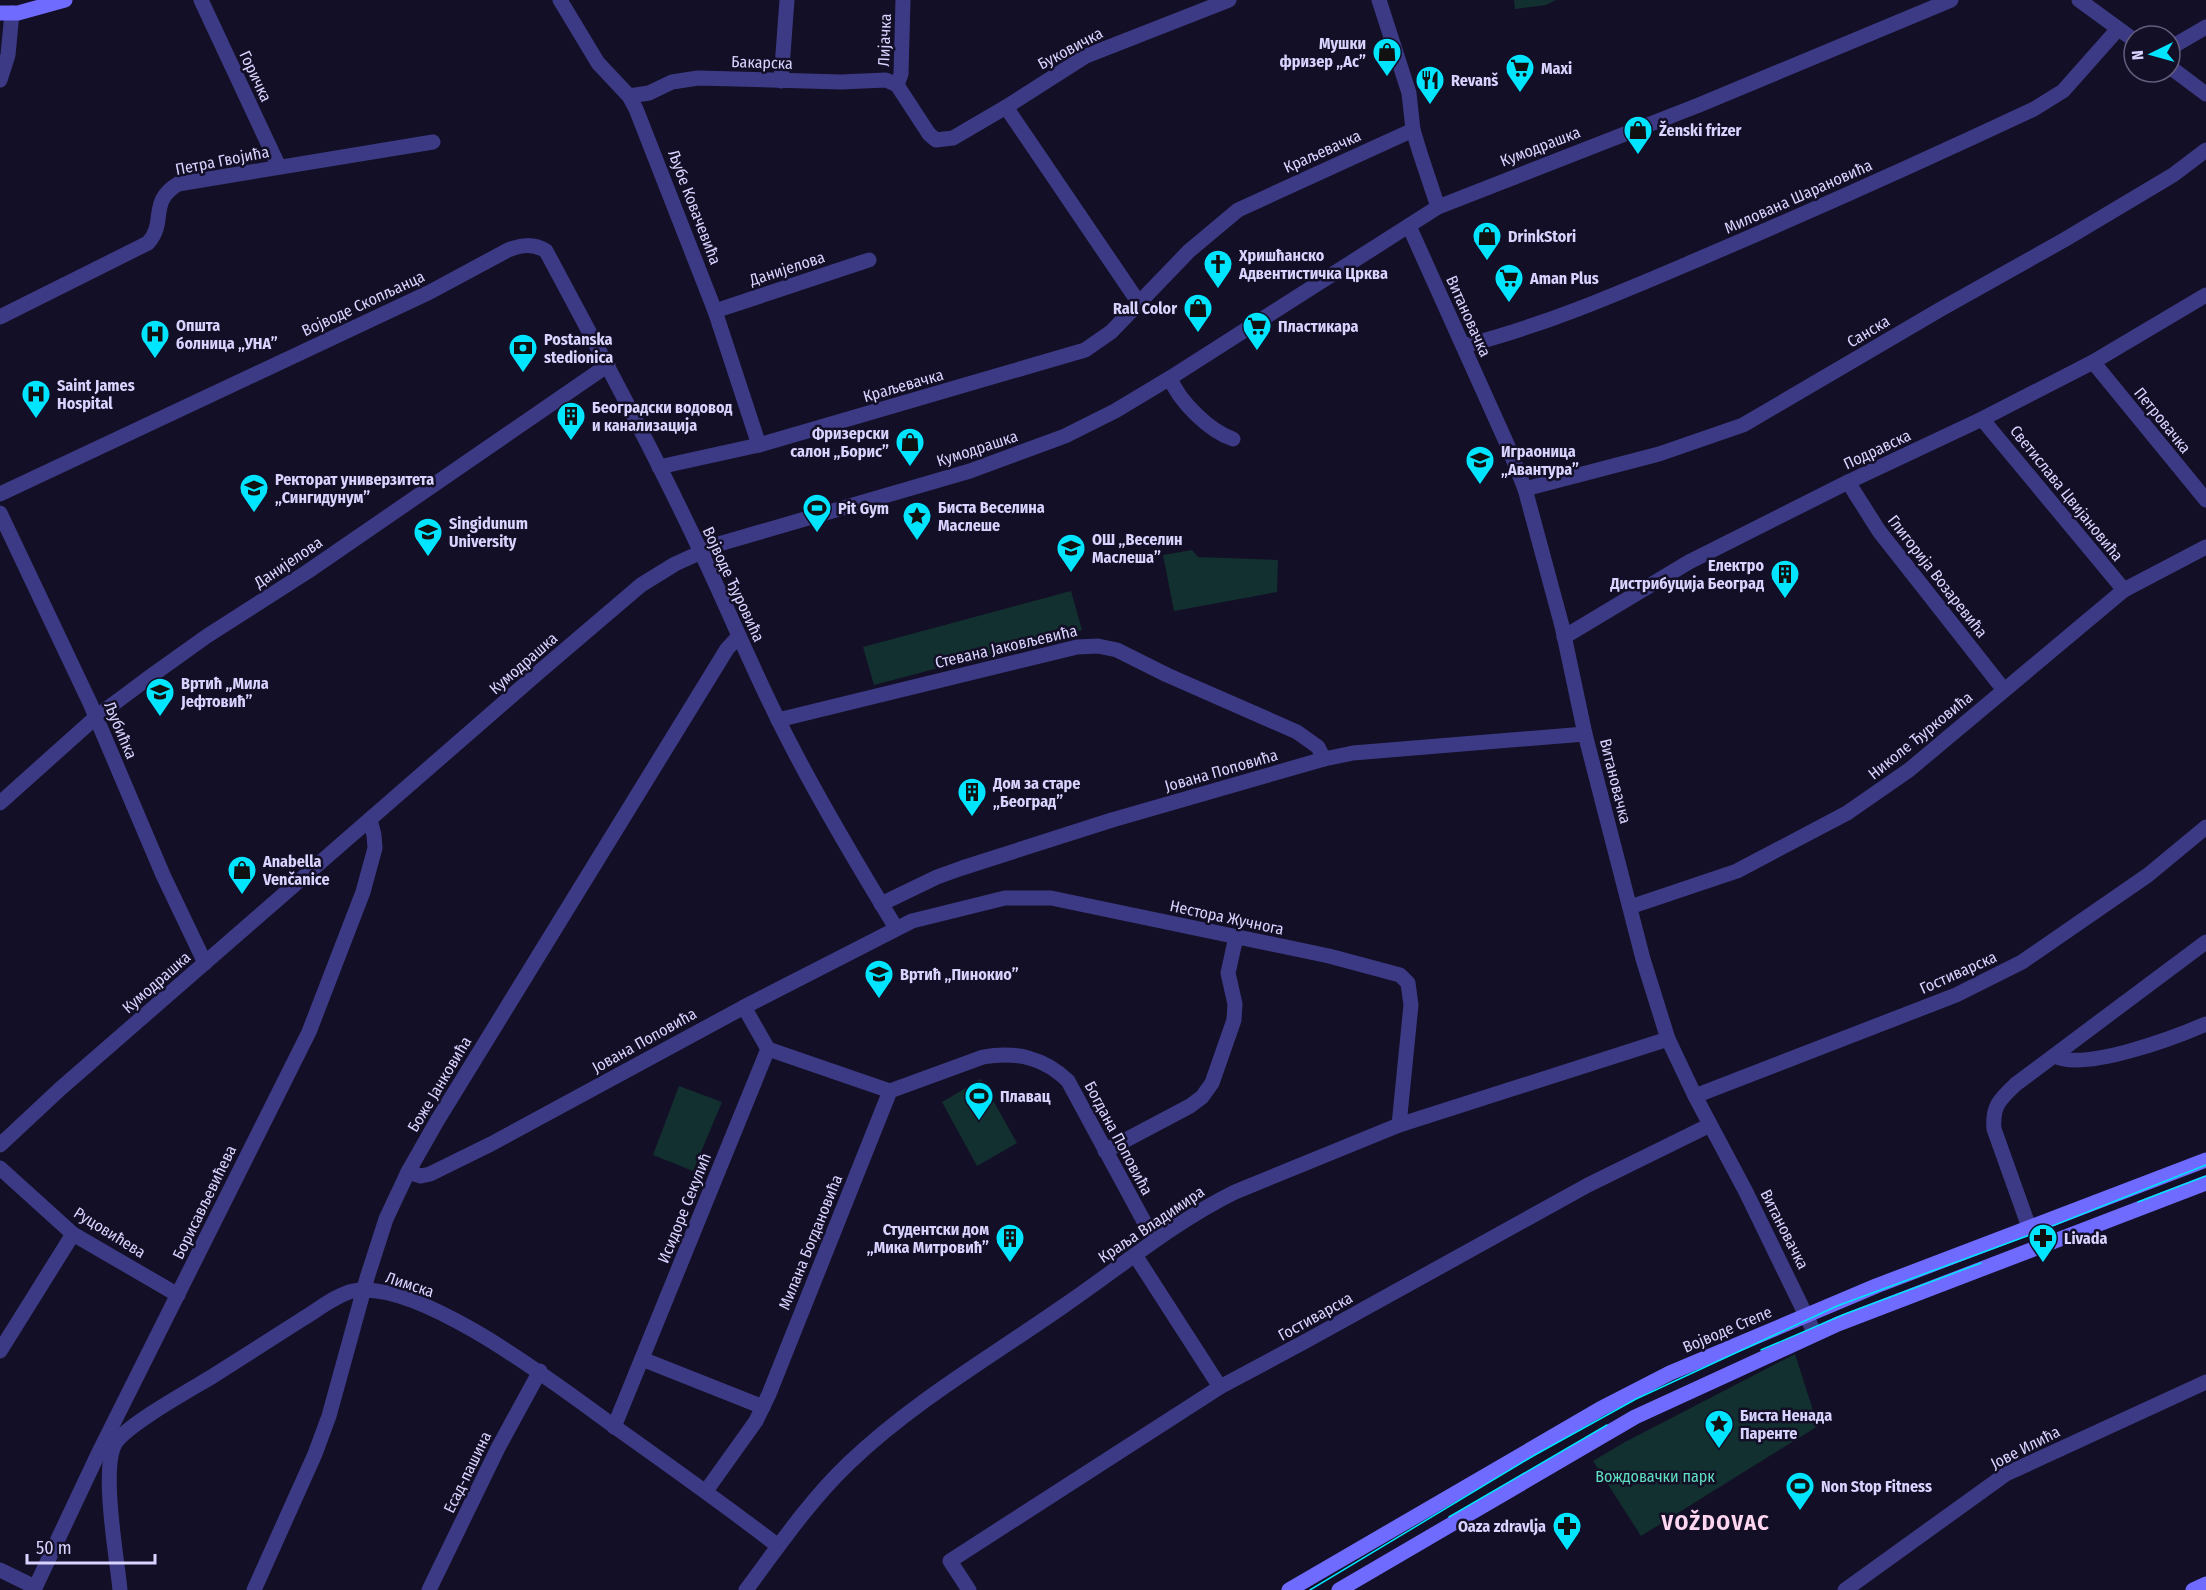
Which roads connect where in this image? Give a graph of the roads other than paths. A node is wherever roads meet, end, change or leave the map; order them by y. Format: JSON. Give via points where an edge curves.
{"nodes":[{"id":1,"x":65,"y":0,"type":"edge"},
{"id":2,"x":201,"y":0,"type":"edge"},
{"id":3,"x":560,"y":0,"type":"edge"},
{"id":4,"x":787,"y":0,"type":"edge"},
{"id":5,"x":903,"y":0,"type":"edge"},
{"id":6,"x":1229,"y":0,"type":"edge"},
{"id":7,"x":1379,"y":0,"type":"edge"},
{"id":8,"x":1951,"y":0,"type":"edge"},
{"id":9,"x":2079,"y":0,"type":"edge"},
{"id":10,"x":6,"y":13,"type":"edge"},
{"id":11,"x":2206,"y":27,"type":"edge"},
{"id":12,"x":2118,"y":29,"type":"junction"},
{"id":13,"x":2122,"y":32,"type":"edge"},
{"id":14,"x":2182,"y":41,"type":"edge"},
{"id":15,"x":2182,"y":76,"type":"edge"},
{"id":16,"x":0,"y":81,"type":"edge"},
{"id":17,"x":781,"y":81,"type":"junction"},
{"id":18,"x":897,"y":85,"type":"junction"},
{"id":19,"x":2206,"y":94,"type":"edge"},
{"id":20,"x":629,"y":96,"type":"junction"},
{"id":21,"x":1006,"y":107,"type":"junction"},
{"id":22,"x":1413,"y":130,"type":"junction"},
{"id":23,"x":936,"y":140,"type":"joint"},
{"id":24,"x":433,"y":142,"type":"dead end"},
{"id":25,"x":2206,"y":150,"type":"edge"},
{"id":26,"x":279,"y":167,"type":"junction"},
{"id":27,"x":1438,"y":207,"type":"junction"},
{"id":28,"x":1408,"y":226,"type":"junction"},
{"id":29,"x":546,"y":251,"type":"joint"},
{"id":30,"x":869,"y":261,"type":"dead end"},
{"id":31,"x":2206,"y":296,"type":"edge"},
{"id":32,"x":1139,"y":303,"type":"junction"},
{"id":33,"x":715,"y":311,"type":"junction"},
{"id":34,"x":0,"y":317,"type":"edge"},
{"id":35,"x":1463,"y":346,"type":"junction"},
{"id":36,"x":2093,"y":362,"type":"junction"},
{"id":37,"x":608,"y":365,"type":"junction"},
{"id":38,"x":1170,"y":378,"type":"junction"},
{"id":39,"x":1983,"y":419,"type":"junction"},
{"id":40,"x":1233,"y":439,"type":"dead end"},
{"id":41,"x":759,"y":445,"type":"junction"},
{"id":42,"x":659,"y":467,"type":"junction"},
{"id":43,"x":1848,"y":482,"type":"junction"},
{"id":44,"x":1525,"y":489,"type":"junction"},
{"id":45,"x":0,"y":494,"type":"edge"},
{"id":46,"x":2206,"y":500,"type":"edge"},
{"id":47,"x":0,"y":513,"type":"edge"},
{"id":48,"x":2206,"y":547,"type":"edge"},
{"id":49,"x":700,"y":551,"type":"junction"},
{"id":50,"x":2124,"y":590,"type":"junction"},
{"id":51,"x":738,"y":637,"type":"junction"},
{"id":52,"x":1564,"y":637,"type":"junction"},
{"id":53,"x":2004,"y":690,"type":"junction"},
{"id":54,"x":96,"y":717,"type":"junction"},
{"id":55,"x":778,"y":720,"type":"junction"},
{"id":56,"x":1585,"y":734,"type":"junction"},
{"id":57,"x":1324,"y":759,"type":"junction"},
{"id":58,"x":0,"y":803,"type":"edge"},
{"id":59,"x":370,"y":820,"type":"junction"},
{"id":60,"x":2206,"y":827,"type":"edge"},
{"id":61,"x":881,"y":904,"type":"junction"},
{"id":62,"x":1630,"y":907,"type":"junction"},
{"id":63,"x":896,"y":928,"type":"junction"},
{"id":64,"x":1236,"y":937,"type":"junction"},
{"id":65,"x":2206,"y":942,"type":"edge"},
{"id":66,"x":205,"y":963,"type":"junction"},
{"id":67,"x":744,"y":1007,"type":"junction"},
{"id":68,"x":2206,"y":1024,"type":"edge"},
{"id":69,"x":1668,"y":1039,"type":"junction"},
{"id":70,"x":768,"y":1049,"type":"junction"},
{"id":71,"x":2055,"y":1056,"type":"junction"},
{"id":72,"x":890,"y":1091,"type":"junction"},
{"id":73,"x":1695,"y":1096,"type":"junction"},
{"id":74,"x":1400,"y":1125,"type":"junction"},
{"id":75,"x":1710,"y":1125,"type":"junction"},
{"id":76,"x":0,"y":1145,"type":"edge"},
{"id":77,"x":1105,"y":1151,"type":"junction"},
{"id":78,"x":2206,"y":1160,"type":"edge"},
{"id":79,"x":0,"y":1168,"type":"edge"},
{"id":80,"x":408,"y":1172,"type":"junction"},
{"id":81,"x":2206,"y":1183,"type":"edge"},
{"id":82,"x":2029,"y":1227,"type":"junction"},
{"id":83,"x":73,"y":1234,"type":"junction"},
{"id":84,"x":1154,"y":1240,"type":"junction"},
{"id":85,"x":1135,"y":1255,"type":"junction"},
{"id":86,"x":363,"y":1290,"type":"junction"},
{"id":87,"x":178,"y":1294,"type":"junction"},
{"id":88,"x":1807,"y":1314,"type":"junction"},
{"id":89,"x":1815,"y":1334,"type":"junction"},
{"id":90,"x":0,"y":1351,"type":"edge"},
{"id":91,"x":642,"y":1359,"type":"junction"},
{"id":92,"x":540,"y":1371,"type":"junction"},
{"id":93,"x":2206,"y":1382,"type":"edge"},
{"id":94,"x":1220,"y":1387,"type":"junction"},
{"id":95,"x":122,"y":1407,"type":"junction"},
{"id":96,"x":763,"y":1407,"type":"junction"},
{"id":97,"x":137,"y":1424,"type":"junction"},
{"id":98,"x":614,"y":1426,"type":"junction"},
{"id":99,"x":84,"y":1487,"type":"junction"},
{"id":100,"x":109,"y":1488,"type":"junction"},
{"id":101,"x":706,"y":1491,"type":"junction"},
{"id":102,"x":778,"y":1546,"type":"junction"},
{"id":103,"x":0,"y":1570,"type":"edge"},
{"id":104,"x":2206,"y":1584,"type":"edge"},
{"id":105,"x":35,"y":1589,"type":"edge"},
{"id":106,"x":120,"y":1590,"type":"edge"},
{"id":107,"x":254,"y":1590,"type":"edge"},
{"id":108,"x":429,"y":1590,"type":"edge"},
{"id":109,"x":746,"y":1590,"type":"edge"},
{"id":110,"x":969,"y":1590,"type":"edge"},
{"id":111,"x":1289,"y":1590,"type":"edge"},
{"id":112,"x":1339,"y":1590,"type":"edge"},
{"id":113,"x":1845,"y":1590,"type":"edge"},
{"id":114,"x":2193,"y":1590,"type":"edge"}],
"edges":[{"from":1,"to":10,"type":"main road"},
{"from":2,"to":26,"type":"street","name":"Горичка"},
{"from":3,"to":20,"type":"street","name":"Љубе Ковачевића","via":[[603,71]]},
{"from":4,"to":17,"type":"street"},
{"from":5,"to":18,"type":"street","name":"Лијачка","via":[[902,74]]},
{"from":6,"to":21,"type":"street","name":"Буковичка","via":[[1073,63]]},
{"from":7,"to":22,"type":"street","via":[[1409,93]]},
{"from":8,"to":27,"type":"street","name":"Кумодрашка","via":[[1699,105]]},
{"from":9,"to":12,"type":"street"},
{"from":10,"to":16,"type":"street","via":[[8,55]]},
{"from":11,"to":14,"type":"street"},
{"from":12,"to":13,"type":"street"},
{"from":12,"to":35,"type":"street","name":"Милована Шарановића","via":[[2063,91],[2034,109],[1578,310]]},
{"from":15,"to":19,"type":"street"},
{"from":17,"to":18,"type":"street","name":"Бакарска","via":[[886,80]]},
{"from":17,"to":20,"type":"street","name":"Бакарска","via":[[698,78]]},
{"from":18,"to":23,"type":"street","name":"Лијачка","via":[[928,134]]},
{"from":20,"to":33,"type":"street","name":"Љубе Ковачевића"},
{"from":21,"to":23,"type":"street","name":"Буковичка","via":[[953,138]]},
{"from":21,"to":32,"type":"street"},
{"from":22,"to":27,"type":"street"},
{"from":22,"to":32,"type":"street","name":"Краљевачка","via":[[1238,210],[1189,251]]},
{"from":24,"to":26,"type":"street","name":"Петра Гвојића"},
{"from":25,"to":44,"type":"street","name":"Санска","via":[[2064,240],[1743,425],[1659,454]]},
{"from":26,"to":34,"type":"street","name":"Петра Гвојића","via":[[178,184],[159,204],[157,227],[148,243]]},
{"from":27,"to":28,"type":"street","name":"Кумодрашка"},
{"from":28,"to":35,"type":"street","name":"Витановачка"},
{"from":28,"to":38,"type":"street","name":"Кумодрашка"},
{"from":29,"to":37,"type":"street","name":"Војводе Ђуровића"},
{"from":29,"to":45,"type":"street","name":"Војводе Скопљанца","via":[[530,245],[507,250],[430,292]]},
{"from":30,"to":33,"type":"street","name":"Данијелова"},
{"from":31,"to":36,"type":"street","name":"Подравска"},
{"from":32,"to":41,"type":"street","name":"Краљевачка","via":[[1099,342],[1072,355]]},
{"from":33,"to":41,"type":"street","name":"Љубе Ковачевића"},
{"from":35,"to":44,"type":"street","name":"Витановачка"},
{"from":36,"to":39,"type":"street","name":"Подравска"},
{"from":36,"to":46,"type":"street","name":"Петровачка"},
{"from":37,"to":42,"type":"street","name":"Војводе Ђуровића"},
{"from":37,"to":54,"type":"street","name":"Данијелова","via":[[207,636]]},
{"from":38,"to":40,"type":"street","via":[[1203,421]]},
{"from":38,"to":49,"type":"street","name":"Кумодрашка","via":[[1081,429],[1014,456]]},
{"from":39,"to":43,"type":"street","name":"Подравска"},
{"from":39,"to":50,"type":"street","name":"Светислава Цвијановића"},
{"from":41,"to":42,"type":"street","name":"Краљевачка"},
{"from":42,"to":49,"type":"street","name":"Војводе Ђуровића"},
{"from":43,"to":52,"type":"street","name":"Подравска","via":[[1689,562]]},
{"from":43,"to":53,"type":"street","name":"Глигорија Возаревића","via":[[1879,531]]},
{"from":44,"to":52,"type":"street","name":"Витановачка"},
{"from":47,"to":54,"type":"street","name":"Љубићка"},
{"from":48,"to":50,"type":"street","name":"Николе Ђурковића"},
{"from":49,"to":51,"type":"street","name":"Војводе Ђуровића"},
{"from":49,"to":59,"type":"street","name":"Кумодрашка","via":[[635,590]]},
{"from":50,"to":53,"type":"street","name":"Николе Ђурковића"},
{"from":51,"to":55,"type":"street","name":"Војводе Ђуровића"},
{"from":51,"to":80,"type":"street","name":"Боже Јанковића","via":[[727,649]]},
{"from":52,"to":56,"type":"street","name":"Витановачка"},
{"from":53,"to":62,"type":"street","name":"Николе Ђурковића","via":[[1909,770],[1847,813],[1737,871]]},
{"from":54,"to":58,"type":"street","name":"Данијелова"},
{"from":54,"to":66,"type":"street","name":"Љубићка"},
{"from":55,"to":57,"type":"street","name":"Стевана Јаковљевића","via":[[1077,647],[1098,646],[1117,650],[1297,732],[1318,747]]},
{"from":55,"to":61,"type":"street","name":"Војводе Ђуровића"},
{"from":56,"to":57,"type":"street","name":"Јована Поповића","via":[[1353,753]]},
{"from":56,"to":62,"type":"street","name":"Витановачка"},
{"from":57,"to":61,"type":"street","name":"Јована Поповића","via":[[962,868]]},
{"from":59,"to":66,"type":"street","name":"Кумодрашка"},
{"from":59,"to":87,"type":"street","name":"Борисављевићева","via":[[375,848],[334,971],[304,1041]]},
{"from":60,"to":73,"type":"street","name":"Гостиварска","via":[[2148,875],[2022,962],[1956,995]]},
{"from":61,"to":63,"type":"street","name":"Војводе Ђуровића"},
{"from":62,"to":69,"type":"street","name":"Витановачка"},
{"from":63,"to":64,"type":"street","name":"Нестора Жучнога","via":[[979,903],[1031,897],[1052,898]]},
{"from":63,"to":67,"type":"street","name":"Јована Поповића"},
{"from":64,"to":74,"type":"street","name":"Нестора Жучнога","via":[[1329,956],[1404,979],[1410,987],[1411,1005]]},
{"from":64,"to":77,"type":"street","via":[[1228,973],[1234,1020],[1212,1083],[1190,1106]]},
{"from":65,"to":71,"type":"street"},
{"from":66,"to":76,"type":"street","name":"Кумодрашка"},
{"from":67,"to":70,"type":"street"},
{"from":67,"to":80,"type":"street","name":"Јована Поповића","via":[[491,1144],[425,1176]]},
{"from":68,"to":71,"type":"street","via":[[2172,1038],[2080,1061]]},
{"from":69,"to":73,"type":"street","name":"Витановачка"},
{"from":69,"to":74,"type":"street","name":"Краља Владимира"},
{"from":70,"to":72,"type":"street"},
{"from":70,"to":91,"type":"street","name":"Исидоре Секулић"},
{"from":71,"to":82,"type":"street","via":[[2008,1092],[1993,1114],[1994,1129]]},
{"from":72,"to":77,"type":"street","name":"Богдана Поповића","via":[[997,1055],[1038,1060],[1068,1081]]},
{"from":72,"to":96,"type":"street","name":"Милана Богдановића"},
{"from":73,"to":75,"type":"street","name":"Витановачка"},
{"from":74,"to":84,"type":"street","name":"Краља Владимира","via":[[1209,1204]]},
{"from":75,"to":88,"type":"street","name":"Витановачка"},
{"from":75,"to":94,"type":"street","name":"Гостиварска","via":[[1588,1185]]},
{"from":77,"to":84,"type":"street","name":"Богдана Поповића"},
{"from":78,"to":82,"type":"main road","name":"Војводе Степе"},
{"from":79,"to":83,"type":"street","name":"Руцовићева"},
{"from":80,"to":86,"type":"street","name":"Боже Јанковића","via":[[386,1219]]},
{"from":81,"to":89,"type":"main road"},
{"from":82,"to":88,"type":"main road","name":"Војводе Степе"},
{"from":83,"to":87,"type":"street","name":"Руцовићева"},
{"from":83,"to":90,"type":"street"},
{"from":84,"to":85,"type":"street","name":"Краља Владимира"},
{"from":85,"to":94,"type":"street"},
{"from":85,"to":102,"type":"street","name":"Краља Владимира","via":[[885,1431],[848,1464]]},
{"from":86,"to":92,"type":"street","name":"Лимска","via":[[407,1299],[438,1312]]},
{"from":86,"to":97,"type":"street","name":"Лимска","via":[[328,1303]]},
{"from":86,"to":107,"type":"street","name":"Боже Јанковића","via":[[329,1416]]},
{"from":87,"to":95,"type":"street","name":"Борисављевићева"},
{"from":88,"to":89,"type":"street","name":"Витановачка"},
{"from":88,"to":111,"type":"main road","name":"Војводе Степе","via":[[1670,1372],[1600,1409]]},
{"from":89,"to":112,"type":"main road","via":[[1635,1417]]},
{"from":91,"to":96,"type":"street"},
{"from":91,"to":98,"type":"street","name":"Исидоре Секулић"},
{"from":92,"to":98,"type":"street","name":"Лимска"},
{"from":92,"to":108,"type":"street","name":"Есад-пашина"},
{"from":93,"to":113,"type":"street","name":"Јове Илића","via":[[2006,1474]]},
{"from":94,"to":110,"type":"street","name":"Гостиварска","via":[[950,1561]]},
{"from":95,"to":97,"type":"street","via":[[127,1419]]},
{"from":95,"to":99,"type":"street","name":"Борисављевићева"},
{"from":96,"to":101,"type":"street","name":"Милана Богдановића"},
{"from":97,"to":100,"type":"street","name":"Лимска","via":[[114,1445],[108,1466]]},
{"from":98,"to":101,"type":"street","name":"Лимска"},
{"from":99,"to":100,"type":"street","via":[[98,1483]]},
{"from":99,"to":105,"type":"street","name":"Борисављевићева"},
{"from":100,"to":106,"type":"street","name":"Лимска"},
{"from":101,"to":102,"type":"street","name":"Лимска"},
{"from":102,"to":109,"type":"street","name":"Краља Владимира"},
{"from":103,"to":105,"type":"street"},
{"from":104,"to":114,"type":"main road"}]}
